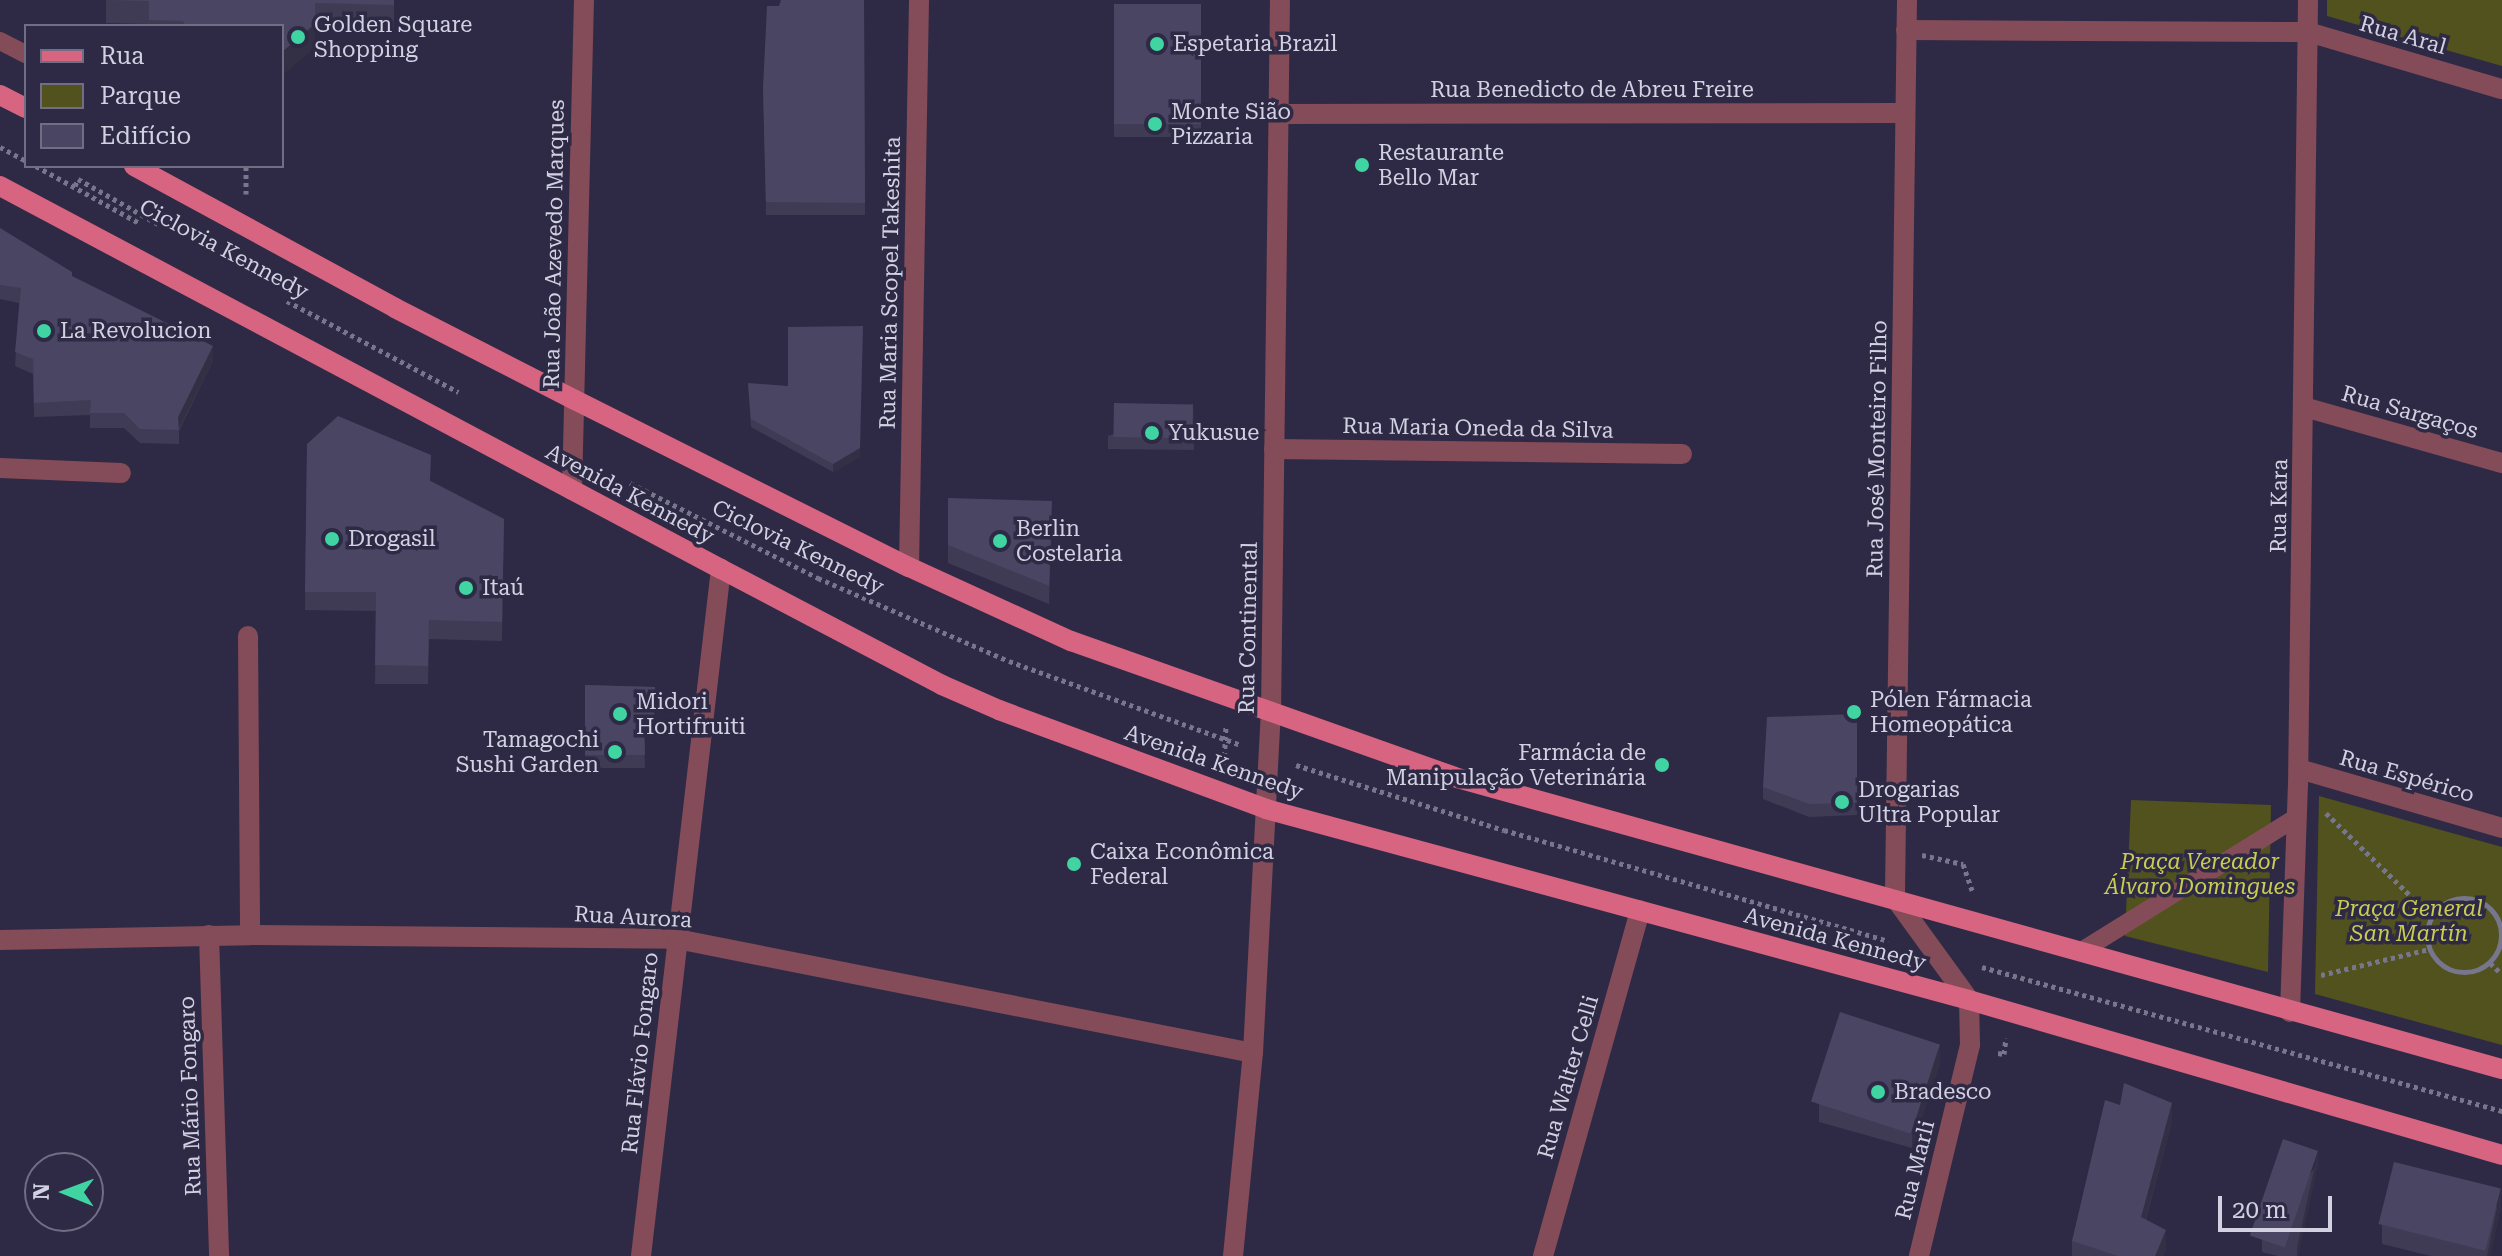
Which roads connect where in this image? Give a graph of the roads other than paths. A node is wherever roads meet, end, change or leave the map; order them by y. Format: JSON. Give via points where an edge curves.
{"nodes":[{"id":1,"x":584,"y":0,"type":"edge"},
{"id":2,"x":919,"y":0,"type":"edge"},
{"id":3,"x":1280,"y":0,"type":"edge"},
{"id":4,"x":1907,"y":0,"type":"edge"},
{"id":5,"x":2308,"y":0,"type":"edge"},
{"id":6,"x":1906,"y":30,"type":"junction"},
{"id":7,"x":2308,"y":32,"type":"junction"},
{"id":8,"x":0,"y":41,"type":"edge"},
{"id":9,"x":24,"y":53,"type":"edge"},
{"id":10,"x":2502,"y":89,"type":"edge"},
{"id":11,"x":0,"y":95,"type":"edge"},
{"id":12,"x":24,"y":107,"type":"edge"},
{"id":13,"x":1905,"y":113,"type":"junction"},
{"id":14,"x":1278,"y":114,"type":"junction"},
{"id":15,"x":138,"y":168,"type":"edge"},
{"id":16,"x":0,"y":186,"type":"edge"},
{"id":17,"x":575,"y":400,"type":"junction"},
{"id":18,"x":2304,"y":407,"type":"junction"},
{"id":19,"x":1274,"y":449,"type":"junction"},
{"id":20,"x":1682,"y":454,"type":"dead end"},
{"id":21,"x":2502,"y":463,"type":"edge"},
{"id":22,"x":0,"y":468,"type":"edge"},
{"id":23,"x":121,"y":473,"type":"dead end"},
{"id":24,"x":572,"y":490,"type":"junction"},
{"id":25,"x":909,"y":567,"type":"junction"},
{"id":26,"x":721,"y":569,"type":"junction"},
{"id":27,"x":248,"y":636,"type":"dead end"},
{"id":28,"x":1271,"y":714,"type":"junction"},
{"id":29,"x":2299,"y":778,"type":"junction"},
{"id":30,"x":1266,"y":809,"type":"junction"},
{"id":31,"x":2297,"y":817,"type":"junction"},
{"id":32,"x":2502,"y":828,"type":"edge"},
{"id":33,"x":1895,"y":898,"type":"junction"},
{"id":34,"x":1640,"y":910,"type":"junction"},
{"id":35,"x":209,"y":935,"type":"junction"},
{"id":36,"x":250,"y":935,"type":"junction"},
{"id":37,"x":677,"y":939,"type":"junction"},
{"id":38,"x":0,"y":940,"type":"edge"},
{"id":39,"x":2080,"y":952,"type":"junction"},
{"id":40,"x":1969,"y":1000,"type":"junction"},
{"id":41,"x":2290,"y":1012,"type":"junction"},
{"id":42,"x":1253,"y":1053,"type":"junction"},
{"id":43,"x":2502,"y":1069,"type":"edge"},
{"id":44,"x":2502,"y":1155,"type":"edge"},
{"id":45,"x":219,"y":1256,"type":"edge"},
{"id":46,"x":641,"y":1256,"type":"edge"},
{"id":47,"x":1233,"y":1256,"type":"edge"},
{"id":48,"x":1543,"y":1256,"type":"edge"},
{"id":49,"x":1919,"y":1256,"type":"edge"}],
"edges":[{"from":1,"to":17,"type":"street","name":"Rua João Azevedo Marques"},
{"from":2,"to":25,"type":"street","name":"Rua Maria Scopel Takeshita"},
{"from":3,"to":14,"type":"street","name":"Rua Continental"},
{"from":4,"to":6,"type":"street","name":"Rua José Monteiro Filho"},
{"from":5,"to":7,"type":"street","name":"Rua Kara"},
{"from":6,"to":7,"type":"street","name":"Rua Aral"},
{"from":6,"to":13,"type":"street","name":"Rua José Monteiro Filho"},
{"from":7,"to":10,"type":"street","name":"Rua Aral"},
{"from":7,"to":18,"type":"street","name":"Rua Kara"},
{"from":8,"to":9,"type":"lane"},
{"from":11,"to":12,"type":"main road"},
{"from":13,"to":14,"type":"street","name":"Rua Benedicto de Abreu Freire"},
{"from":13,"to":33,"type":"street","name":"Rua José Monteiro Filho"},
{"from":14,"to":19,"type":"street","name":"Rua Continental"},
{"from":15,"to":17,"type":"main road"},
{"from":16,"to":24,"type":"main road","name":"Avenida Kennedy"},
{"from":17,"to":24,"type":"street","name":"Rua João Azevedo Marques"},
{"from":17,"to":25,"type":"main road"},
{"from":18,"to":21,"type":"street","name":"Rua Sargaços"},
{"from":18,"to":29,"type":"street","name":"Rua Kara"},
{"from":19,"to":20,"type":"street","name":"Rua Maria Oneda da Silva"},
{"from":19,"to":28,"type":"street","name":"Rua Continental"},
{"from":22,"to":23,"type":"street"},
{"from":24,"to":26,"type":"main road","name":"Avenida Kennedy"},
{"from":25,"to":28,"type":"main road","via":[[1071,641]]},
{"from":26,"to":30,"type":"main road","name":"Avenida Kennedy","via":[[942,685]]},
{"from":26,"to":37,"type":"street","name":"Rua Flávio Fongaro"},
{"from":27,"to":36,"type":"street"},
{"from":28,"to":30,"type":"street","name":"Rua Continental"},
{"from":28,"to":33,"type":"main road","via":[[1454,777]]},
{"from":29,"to":31,"type":"street","name":"Rua Kara"},
{"from":29,"to":32,"type":"street","name":"Rua Espérico"},
{"from":30,"to":34,"type":"main road","name":"Avenida Kennedy"},
{"from":30,"to":42,"type":"street","name":"Rua Continental"},
{"from":31,"to":39,"type":"lane"},
{"from":31,"to":41,"type":"street","name":"Rua Kara"},
{"from":33,"to":39,"type":"main road"},
{"from":33,"to":40,"type":"street"},
{"from":34,"to":40,"type":"main road","name":"Avenida Kennedy"},
{"from":34,"to":48,"type":"street","name":"Rua Walter Celli"},
{"from":35,"to":36,"type":"street","name":"Rua Aurora"},
{"from":35,"to":38,"type":"street","name":"Rua Aurora"},
{"from":35,"to":45,"type":"street","name":"Rua Mário Fongaro"},
{"from":36,"to":37,"type":"street","name":"Rua Aurora"},
{"from":37,"to":42,"type":"street","name":"Rua Aurora"},
{"from":37,"to":46,"type":"street","name":"Rua Flávio Fongaro"},
{"from":39,"to":41,"type":"main road"},
{"from":40,"to":44,"type":"main road","name":"Avenida Kennedy"},
{"from":40,"to":49,"type":"street","name":"Rua Marli","via":[[1970,1045]]},
{"from":41,"to":43,"type":"main road"},
{"from":42,"to":47,"type":"street","name":"Rua Continental"}]}
